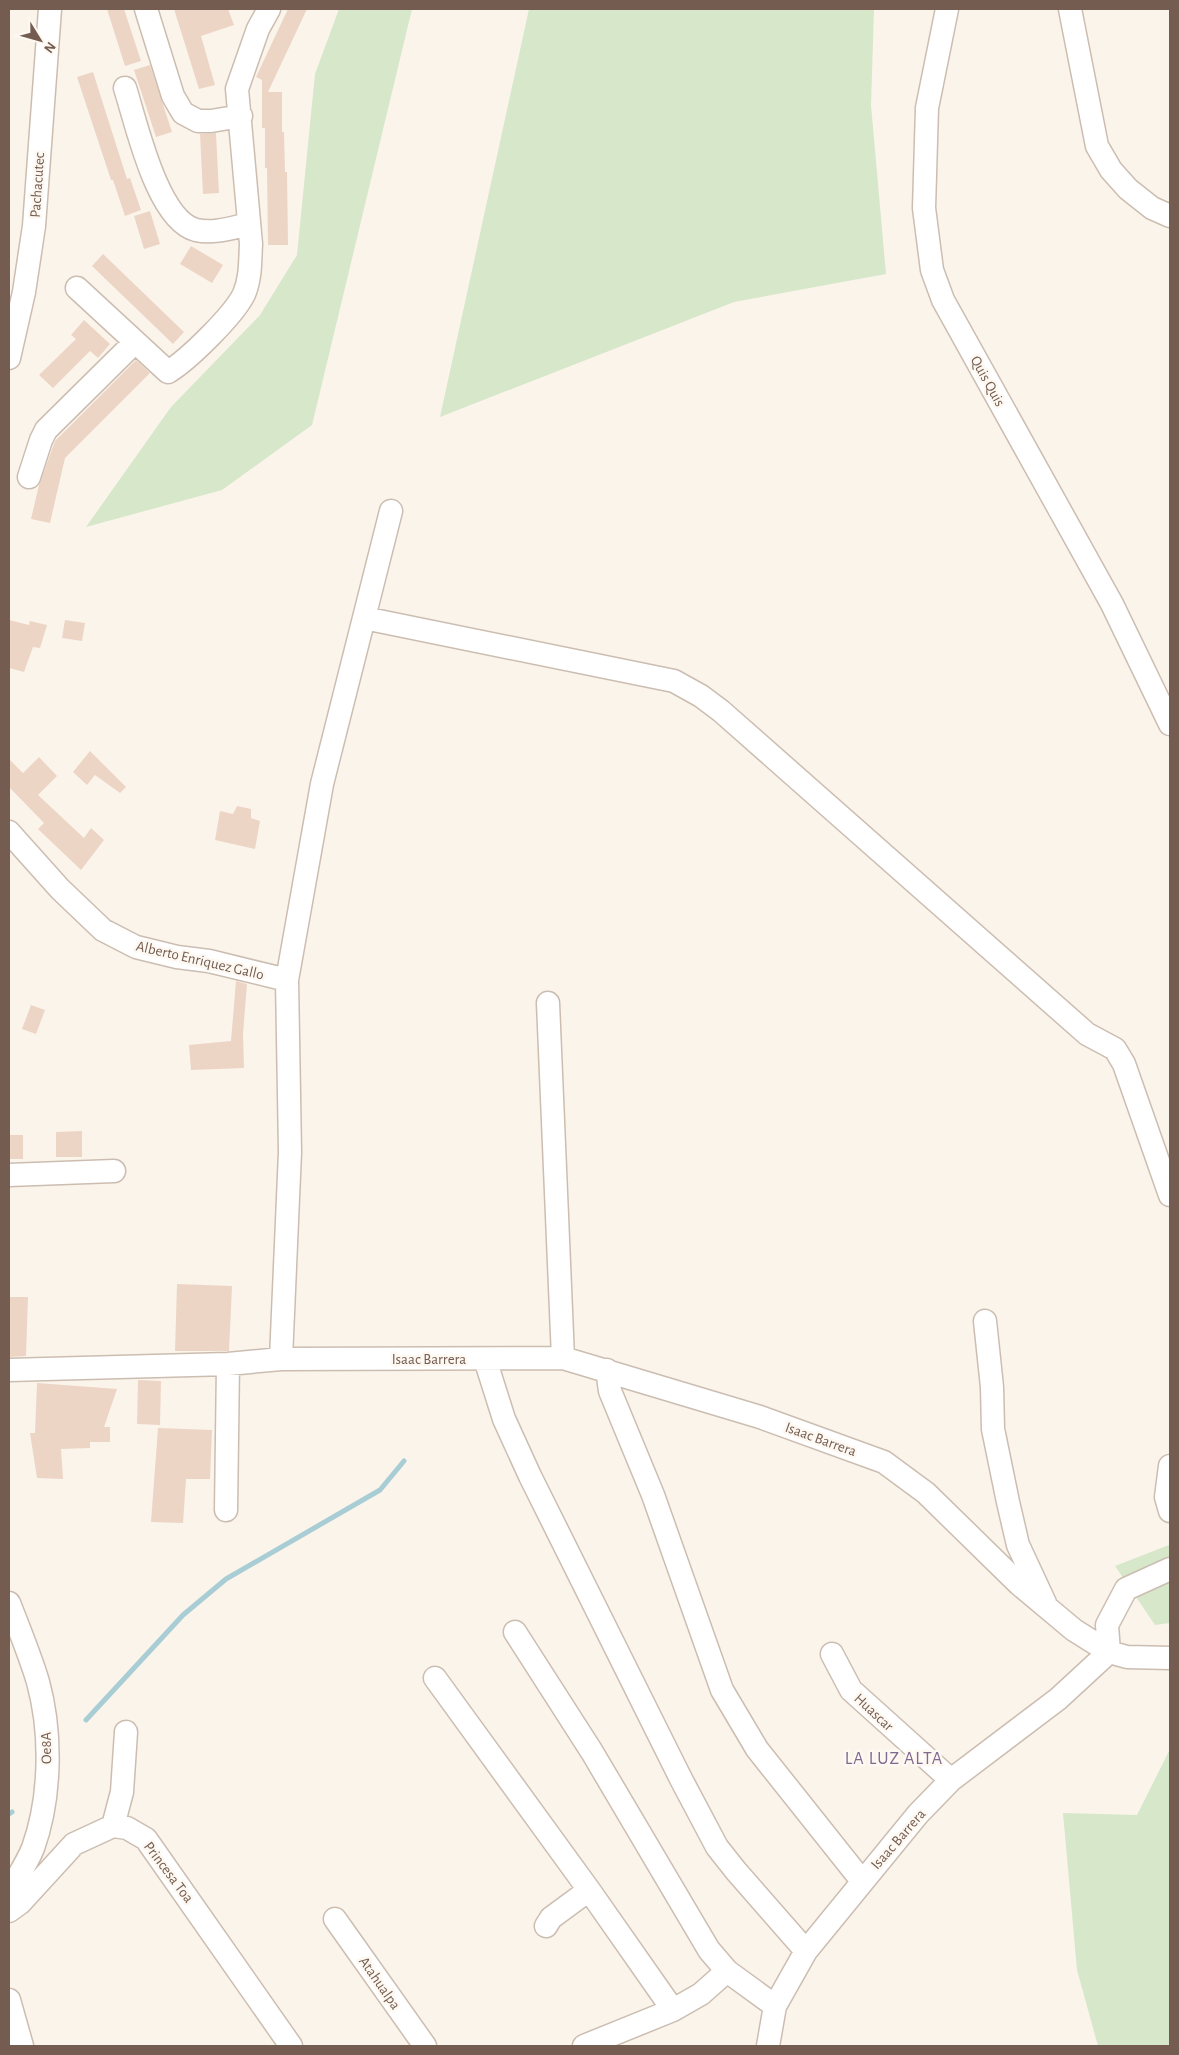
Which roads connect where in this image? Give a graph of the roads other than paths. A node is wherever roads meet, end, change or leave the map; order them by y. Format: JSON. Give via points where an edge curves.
{"nodes":[{"id":1,"x":50,"y":9,"type":"edge"},
{"id":2,"x":146,"y":9,"type":"edge"},
{"id":3,"x":248,"y":9,"type":"edge"},
{"id":4,"x":269,"y":9,"type":"edge"},
{"id":5,"x":947,"y":9,"type":"edge"},
{"id":6,"x":1070,"y":9,"type":"edge"},
{"id":7,"x":258,"y":29,"type":"junction"},
{"id":8,"x":125,"y":88,"type":"dead end"},
{"id":9,"x":240,"y":116,"type":"junction"},
{"id":10,"x":1170,"y":216,"type":"edge"},
{"id":11,"x":248,"y":224,"type":"junction"},
{"id":12,"x":76,"y":288,"type":"dead end"},
{"id":13,"x":135,"y":342,"type":"junction"},
{"id":14,"x":9,"y":358,"type":"edge"},
{"id":15,"x":29,"y":477,"type":"dead end"},
{"id":16,"x":391,"y":511,"type":"dead end"},
{"id":17,"x":364,"y":618,"type":"junction"},
{"id":18,"x":1170,"y":724,"type":"edge"},
{"id":19,"x":9,"y":832,"type":"edge"},
{"id":20,"x":287,"y":980,"type":"junction"},
{"id":21,"x":548,"y":1003,"type":"dead end"},
{"id":22,"x":114,"y":1171,"type":"dead end"},
{"id":23,"x":9,"y":1175,"type":"edge"},
{"id":24,"x":1170,"y":1195,"type":"edge"},
{"id":25,"x":986,"y":1321,"type":"dead end"},
{"id":26,"x":485,"y":1358,"type":"junction"},
{"id":27,"x":563,"y":1358,"type":"junction"},
{"id":28,"x":282,"y":1359,"type":"junction"},
{"id":29,"x":228,"y":1364,"type":"junction"},
{"id":30,"x":9,"y":1370,"type":"edge"},
{"id":31,"x":607,"y":1370,"type":"junction"},
{"id":32,"x":1170,"y":1466,"type":"edge"},
{"id":33,"x":226,"y":1510,"type":"dead end"},
{"id":34,"x":1170,"y":1511,"type":"edge"},
{"id":35,"x":1170,"y":1569,"type":"edge"},
{"id":36,"x":9,"y":1603,"type":"edge"},
{"id":37,"x":1048,"y":1608,"type":"junction"},
{"id":38,"x":515,"y":1632,"type":"dead end"},
{"id":39,"x":1109,"y":1652,"type":"junction"},
{"id":40,"x":832,"y":1654,"type":"dead end"},
{"id":41,"x":1170,"y":1658,"type":"edge"},
{"id":42,"x":435,"y":1678,"type":"dead end"},
{"id":43,"x":126,"y":1732,"type":"dead end"},
{"id":44,"x":951,"y":1780,"type":"junction"},
{"id":45,"x":113,"y":1826,"type":"junction"},
{"id":46,"x":862,"y":1881,"type":"junction"},
{"id":47,"x":589,"y":1890,"type":"junction"},
{"id":48,"x":9,"y":1892,"type":"edge"},
{"id":49,"x":9,"y":1912,"type":"edge"},
{"id":50,"x":334,"y":1919,"type":"dead end"},
{"id":51,"x":546,"y":1926,"type":"dead end"},
{"id":52,"x":806,"y":1951,"type":"junction"},
{"id":53,"x":727,"y":1971,"type":"junction"},
{"id":54,"x":9,"y":2000,"type":"edge"},
{"id":55,"x":775,"y":2006,"type":"junction"},
{"id":56,"x":673,"y":2010,"type":"junction"},
{"id":57,"x":22,"y":2046,"type":"edge"},
{"id":58,"x":291,"y":2046,"type":"edge"},
{"id":59,"x":425,"y":2046,"type":"edge"},
{"id":60,"x":584,"y":2046,"type":"edge"},
{"id":61,"x":768,"y":2046,"type":"edge"}],
"edges":[{"from":1,"to":14,"type":"street","name":"Pachacutec","via":[[34,226]]},
{"from":2,"to":9,"type":"street","via":[[173,96],[183,113],[198,121]]},
{"from":3,"to":7,"type":"street"},
{"from":4,"to":7,"type":"street"},
{"from":5,"to":18,"type":"street","name":"Quis Quis","via":[[927,108],[924,208],[932,270],[943,300],[1112,604]]},
{"from":6,"to":10,"type":"street","via":[[1097,146],[1111,170],[1128,189],[1152,208]]},
{"from":7,"to":9,"type":"street","via":[[238,89]]},
{"from":8,"to":11,"type":"street","via":[[150,172],[180,222],[211,232]]},
{"from":9,"to":11,"type":"street"},
{"from":11,"to":13,"type":"street","via":[[250,270],[244,294],[228,318],[168,372]]},
{"from":12,"to":13,"type":"street"},
{"from":13,"to":15,"type":"street","via":[[46,430]]},
{"from":16,"to":17,"type":"street"},
{"from":17,"to":20,"type":"street","via":[[322,784]]},
{"from":17,"to":24,"type":"street","via":[[674,681],[701,696],[1087,1034],[1114,1049],[1132,1081]]},
{"from":19,"to":20,"type":"street","name":"Alberto Enriquez Gallo","via":[[60,889],[103,930],[136,948]]},
{"from":20,"to":28,"type":"street","via":[[290,1152]]},
{"from":21,"to":27,"type":"street"},
{"from":22,"to":23,"type":"street"},
{"from":25,"to":37,"type":"street","via":[[993,1429],[1008,1502],[1018,1545]]},
{"from":26,"to":27,"type":"street","name":"Isaac Barrera"},
{"from":26,"to":28,"type":"street","name":"Isaac Barrera"},
{"from":26,"to":52,"type":"street","via":[[504,1419],[530,1476],[718,1847]]},
{"from":27,"to":31,"type":"street","name":"Isaac Barrera"},
{"from":28,"to":29,"type":"street","name":"Isaac Barrera"},
{"from":29,"to":30,"type":"street","name":"Isaac Barrera"},
{"from":29,"to":33,"type":"street"},
{"from":31,"to":37,"type":"street","name":"Isaac Barrera","via":[[760,1417],[884,1462],[926,1493]]},
{"from":31,"to":46,"type":"street","via":[[610,1391],[653,1495],[722,1690],[757,1748]]},
{"from":32,"to":34,"type":"street","via":[[1166,1497]]},
{"from":35,"to":39,"type":"street","via":[[1126,1589],[1107,1624]]},
{"from":36,"to":48,"type":"street","name":"Oe8A","via":[[38,1683],[46,1731],[46,1777],[32,1850]]},
{"from":37,"to":39,"type":"street","name":"Isaac Barrera","via":[[1074,1630]]},
{"from":38,"to":53,"type":"street","via":[[592,1752],[709,1950]]},
{"from":39,"to":41,"type":"street","via":[[1127,1657]]},
{"from":39,"to":44,"type":"street","name":"Isaac Barrera","via":[[1058,1699]]},
{"from":40,"to":44,"type":"street","name":"Huascar","via":[[851,1690]]},
{"from":42,"to":47,"type":"street"},
{"from":43,"to":45,"type":"street","via":[[122,1792]]},
{"from":44,"to":46,"type":"street","name":"Isaac Barrera"},
{"from":45,"to":49,"type":"street","via":[[74,1844]]},
{"from":45,"to":58,"type":"street","name":"Princesa Toa","via":[[127,1828],[146,1839]]},
{"from":46,"to":52,"type":"street","name":"Isaac Barrera"},
{"from":47,"to":51,"type":"street","via":[[551,1918]]},
{"from":47,"to":56,"type":"street"},
{"from":50,"to":59,"type":"street","name":"Atahualpa"},
{"from":52,"to":55,"type":"street","name":"Isaac Barrera"},
{"from":53,"to":55,"type":"street"},
{"from":53,"to":56,"type":"street","via":[[701,1994]]},
{"from":54,"to":57,"type":"street"},
{"from":55,"to":61,"type":"street","name":"Isaac Barrera"},
{"from":56,"to":60,"type":"street"}]}
